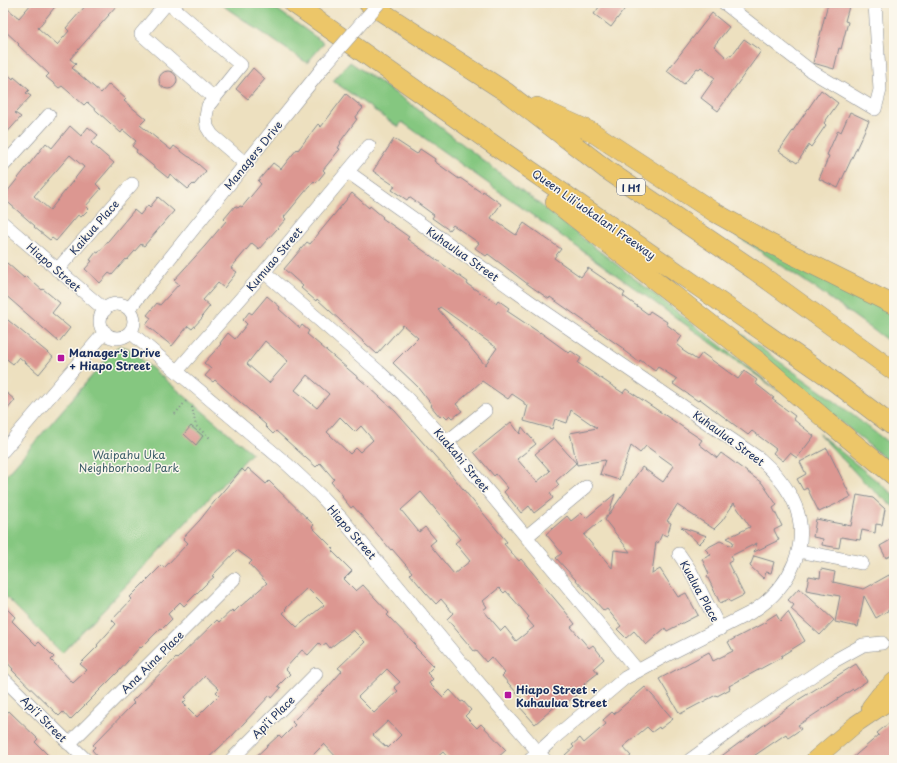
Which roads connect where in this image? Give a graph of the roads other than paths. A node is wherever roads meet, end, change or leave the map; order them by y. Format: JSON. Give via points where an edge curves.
{"nodes":[{"id":1,"x":168,"y":3,"type":"edge"},
{"id":2,"x":293,"y":3,"type":"edge"},
{"id":3,"x":368,"y":3,"type":"edge"},
{"id":4,"x":379,"y":3,"type":"edge"},
{"id":5,"x":724,"y":3,"type":"edge"},
{"id":6,"x":875,"y":3,"type":"edge"},
{"id":7,"x":506,"y":92,"type":"junction"},
{"id":8,"x":214,"y":98,"type":"junction"},
{"id":9,"x":49,"y":115,"type":"dead end"},
{"id":10,"x":369,"y":146,"type":"dead end"},
{"id":11,"x":504,"y":152,"type":"junction"},
{"id":12,"x":246,"y":164,"type":"junction"},
{"id":13,"x":3,"y":166,"type":"edge"},
{"id":14,"x":348,"y":172,"type":"junction"},
{"id":15,"x":132,"y":184,"type":"dead end"},
{"id":16,"x":3,"y":223,"type":"edge"},
{"id":17,"x":57,"y":270,"type":"junction"},
{"id":18,"x":264,"y":272,"type":"junction"},
{"id":19,"x":894,"y":305,"type":"edge"},
{"id":20,"x":129,"y":309,"type":"junction"},
{"id":21,"x":105,"y":310,"type":"junction"},
{"id":22,"x":105,"y":332,"type":"junction"},
{"id":23,"x":130,"y":332,"type":"junction"},
{"id":24,"x":177,"y":371,"type":"junction"},
{"id":25,"x":894,"y":371,"type":"edge"},
{"id":26,"x":484,"y":412,"type":"dead end"},
{"id":27,"x":894,"y":427,"type":"edge"},
{"id":28,"x":447,"y":442,"type":"junction"},
{"id":29,"x":3,"y":451,"type":"edge"},
{"id":30,"x":894,"y":476,"type":"edge"},
{"id":31,"x":586,"y":487,"type":"dead end"},
{"id":32,"x":526,"y":537,"type":"junction"},
{"id":33,"x":798,"y":551,"type":"junction"},
{"id":34,"x":679,"y":554,"type":"dead end"},
{"id":35,"x":862,"y":563,"type":"dead end"},
{"id":36,"x":234,"y":579,"type":"dead end"},
{"id":37,"x":720,"y":629,"type":"junction"},
{"id":38,"x":882,"y":643,"type":"dead end"},
{"id":39,"x":638,"y":670,"type":"junction"},
{"id":40,"x":316,"y":674,"type":"dead end"},
{"id":41,"x":3,"y":678,"type":"edge"},
{"id":42,"x":894,"y":681,"type":"edge"},
{"id":43,"x":894,"y":698,"type":"edge"},
{"id":44,"x":856,"y":724,"type":"junction"},
{"id":45,"x":69,"y":744,"type":"junction"},
{"id":46,"x":538,"y":758,"type":"edge"},
{"id":47,"x":86,"y":760,"type":"edge"},
{"id":48,"x":231,"y":760,"type":"edge"},
{"id":49,"x":690,"y":760,"type":"edge"},
{"id":50,"x":814,"y":760,"type":"edge"}],
"edges":[{"from":1,"to":8,"type":"street","via":[[141,34]]},
{"from":1,"to":8,"type":"street","via":[[241,65]]},
{"from":2,"to":11,"type":"highway","name":"Queen Liliʻuokalani Freeway"},
{"from":3,"to":7,"type":"highway","number":"I H1"},
{"from":4,"to":12,"type":"street","name":"Managers Drive","bridge":true,"via":[[325,65]]},
{"from":5,"to":6,"type":"street","via":[[811,71],[875,109],[880,90]]},
{"from":7,"to":19,"type":"highway","via":[[592,132],[714,212],[771,244]]},
{"from":7,"to":25,"type":"highway","number":"I H1","via":[[607,170],[754,270]]},
{"from":8,"to":12,"type":"street","via":[[208,106],[207,126],[212,135]]},
{"from":9,"to":13,"type":"street"},
{"from":10,"to":14,"type":"street","name":"Kumuao Street"},
{"from":11,"to":27,"type":"highway","name":"Queen Liliʻuokalani Freeway","via":[[824,374]]},
{"from":11,"to":30,"type":"highway","via":[[551,198],[758,361]]},
{"from":12,"to":20,"type":"street","name":"Managers Drive"},
{"from":14,"to":18,"type":"street","name":"Kumuao Street"},
{"from":14,"to":33,"type":"street","name":"Kuhaulua Street","via":[[532,303],[760,459],[783,482],[792,498],[799,526]]},
{"from":15,"to":17,"type":"street","name":"Kaikua Place"},
{"from":16,"to":17,"type":"street","name":"Hiapo Street"},
{"from":17,"to":21,"type":"street","name":"Hiapo Street"},
{"from":18,"to":24,"type":"street","name":"Kumuao Street"},
{"from":18,"to":28,"type":"street","name":"Kuakahi Street","via":[[403,394]]},
{"from":20,"to":21,"type":"street","via":[[114,305]]},
{"from":20,"to":23,"type":"street","via":[[134,323]]},
{"from":21,"to":22,"type":"street","via":[[101,324]]},
{"from":22,"to":23,"type":"street","via":[[113,338],[127,336]]},
{"from":22,"to":29,"type":"street"},
{"from":23,"to":24,"type":"street","name":"Hiapo Street"},
{"from":24,"to":46,"type":"street","name":"Hiapo Street","via":[[320,494]]},
{"from":26,"to":28,"type":"street"},
{"from":28,"to":32,"type":"street","name":"Kuakahi Street"},
{"from":31,"to":32,"type":"street"},
{"from":32,"to":39,"type":"street","name":"Kuakahi Street"},
{"from":33,"to":35,"type":"street"},
{"from":33,"to":37,"type":"street","name":"Kuhaulua Street","via":[[788,577],[772,598]]},
{"from":34,"to":37,"type":"street","name":"Kualua Place"},
{"from":36,"to":45,"type":"street","name":"Ana Aina Place"},
{"from":37,"to":39,"type":"street","name":"Kuhaulua Street"},
{"from":38,"to":49,"type":"street","via":[[863,645],[834,660]]},
{"from":39,"to":46,"type":"street","name":"Kuhaulua Street","via":[[625,678]]},
{"from":40,"to":48,"type":"street","name":"Apiʻi Place"},
{"from":41,"to":45,"type":"street","name":"Apiʻi Street"},
{"from":42,"to":44,"type":"main road"},
{"from":43,"to":44,"type":"main road"},
{"from":44,"to":50,"type":"main road"},
{"from":45,"to":47,"type":"street","name":"Apiʻi Street"}]}
